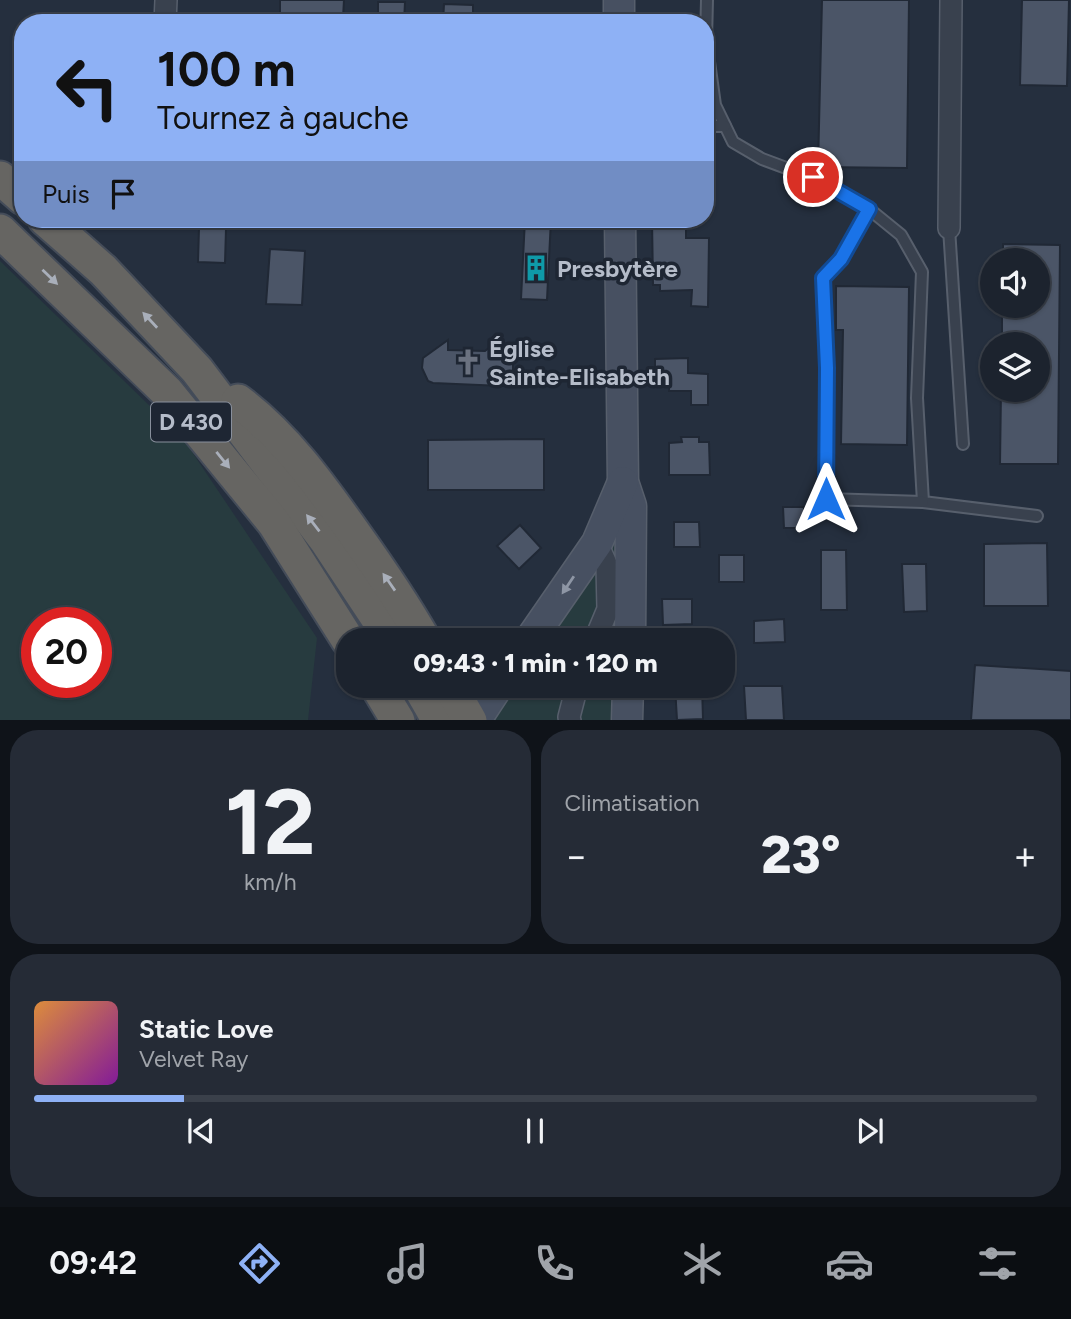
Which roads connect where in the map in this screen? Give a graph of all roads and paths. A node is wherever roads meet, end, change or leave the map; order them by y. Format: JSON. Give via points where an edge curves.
{"nodes":[{"id":1,"x":951,"y":0,"type":"edge"},
{"id":2,"x":714,"y":97,"type":"edge"},
{"id":3,"x":714,"y":126,"type":"edge"},
{"id":4,"x":725,"y":126,"type":"junction"},
{"id":5,"x":0,"y":178,"type":"edge"},
{"id":6,"x":14,"y":190,"type":"edge"},
{"id":7,"x":869,"y":209,"type":"junction"},
{"id":8,"x":56,"y":228,"type":"edge"},
{"id":9,"x":620,"y":228,"type":"edge"},
{"id":10,"x":949,"y":228,"type":"joint"},
{"id":11,"x":0,"y":231,"type":"edge"},
{"id":12,"x":197,"y":370,"type":"junction"},
{"id":13,"x":963,"y":444,"type":"dead end"},
{"id":14,"x":623,"y":482,"type":"junction"},
{"id":15,"x":923,"y":502,"type":"junction"},
{"id":16,"x":1037,"y":516,"type":"dead end"},
{"id":17,"x":597,"y":543,"type":"junction"},
{"id":18,"x":340,"y":628,"type":"edge"},
{"id":19,"x":384,"y":628,"type":"edge"},
{"id":20,"x":417,"y":628,"type":"edge"},
{"id":21,"x":538,"y":628,"type":"edge"},
{"id":22,"x":600,"y":628,"type":"edge"},
{"id":23,"x":630,"y":628,"type":"edge"},
{"id":24,"x":384,"y":698,"type":"edge"},
{"id":25,"x":426,"y":698,"type":"edge"},
{"id":26,"x":574,"y":698,"type":"edge"},
{"id":27,"x":628,"y":698,"type":"edge"},
{"id":28,"x":398,"y":720,"type":"edge"},
{"id":29,"x":439,"y":720,"type":"edge"},
{"id":30,"x":570,"y":720,"type":"edge"},
{"id":31,"x":627,"y":720,"type":"edge"}],
"edges":[{"from":1,"to":10,"type":"street"},
{"from":2,"to":4,"type":"lane"},
{"from":3,"to":4,"type":"lane"},
{"from":4,"to":7,"type":"lane","via":[[733,142],[762,159],[813,177]]},
{"from":5,"to":6,"type":"highway"},
{"from":7,"to":15,"type":"lane","via":[[901,235],[922,272],[918,398]]},
{"from":7,"to":15,"type":"lane","via":[[841,259],[823,278],[826,499]]},
{"from":12,"to":8,"type":"highway","number":"D 430","one_way":true,"via":[[103,270]]},
{"from":9,"to":14,"type":"main road"},
{"from":10,"to":13,"type":"lane"},
{"from":11,"to":18,"type":"highway","number":"D 430","one_way":true,"via":[[167,392],[274,523]]},
{"from":19,"to":12,"type":"highway","number":"D 430","one_way":true,"via":[[325,539]]},
{"from":20,"to":12,"type":"highway","one_way":true,"via":[[314,476],[253,413]]},
{"from":14,"to":17,"type":"main road"},
{"from":14,"to":23,"type":"main road","via":[[631,506]]},
{"from":15,"to":16,"type":"lane"},
{"from":17,"to":21,"type":"main road","one_way":true},
{"from":17,"to":22,"type":"street","via":[[607,566],[608,609]]},
{"from":24,"to":28,"type":"highway"},
{"from":25,"to":29,"type":"highway"},
{"from":26,"to":30,"type":"street"},
{"from":27,"to":31,"type":"main road"}]}
